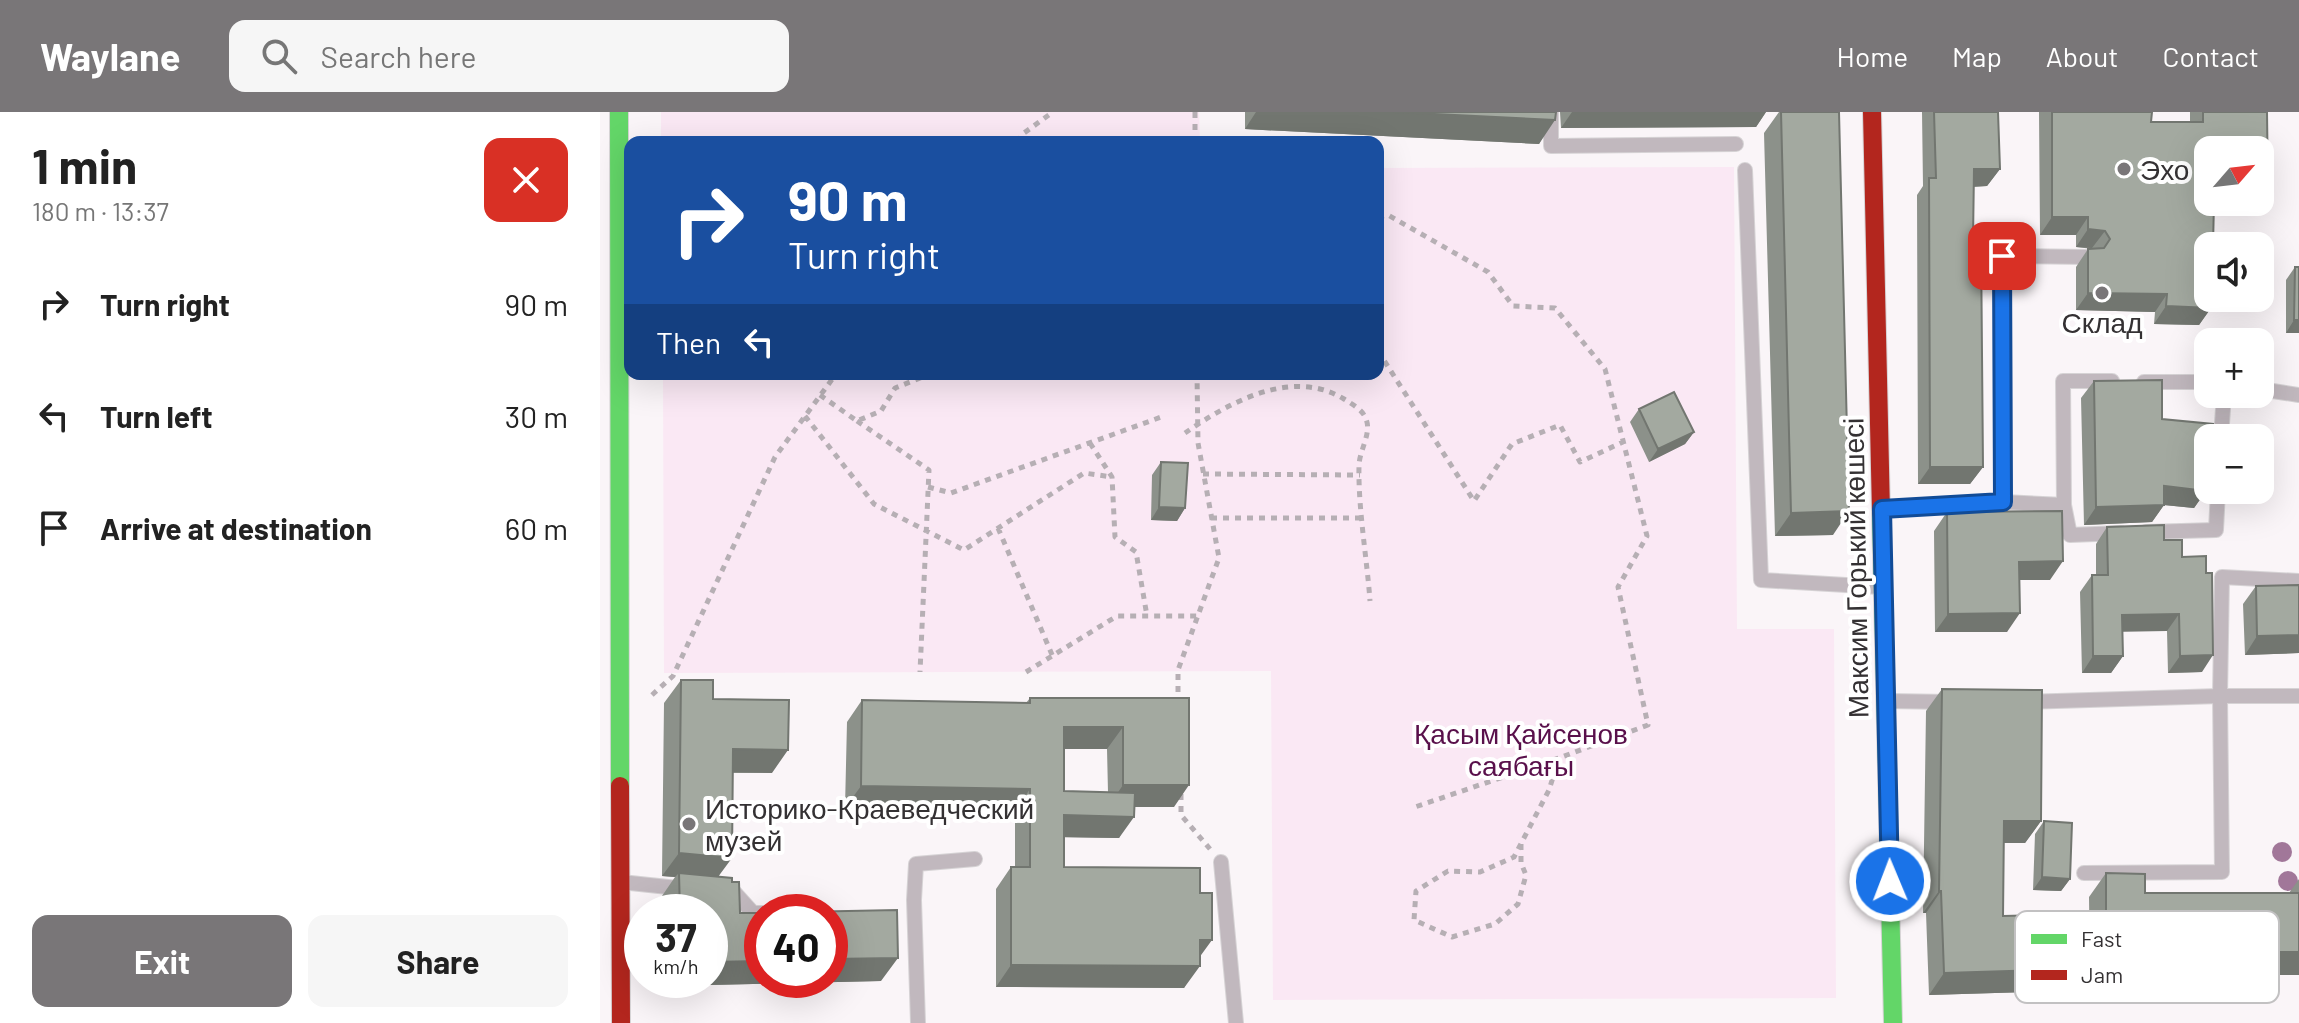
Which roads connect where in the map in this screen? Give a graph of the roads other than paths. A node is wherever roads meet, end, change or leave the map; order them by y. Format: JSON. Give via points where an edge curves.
{"nodes":[{"id":1,"x":619,"y":112,"type":"edge"},
{"id":2,"x":1551,"y":112,"type":"edge"},
{"id":3,"x":1872,"y":112,"type":"edge"},
{"id":4,"x":1736,"y":144,"type":"dead end"},
{"id":5,"x":1745,"y":170,"type":"dead end"},
{"id":6,"x":2088,"y":257,"type":"edge"},
{"id":7,"x":619,"y":268,"type":"junction"},
{"id":8,"x":600,"y":269,"type":"edge"},
{"id":9,"x":2194,"y":382,"type":"edge"},
{"id":10,"x":2274,"y":391,"type":"edge"},
{"id":11,"x":2299,"y":395,"type":"edge"},
{"id":12,"x":2003,"y":502,"type":"junction"},
{"id":13,"x":2217,"y":504,"type":"edge"},
{"id":14,"x":2064,"y":505,"type":"junction"},
{"id":15,"x":1882,"y":509,"type":"junction"},
{"id":16,"x":2299,"y":581,"type":"edge"},
{"id":17,"x":1884,"y":587,"type":"junction"},
{"id":18,"x":2220,"y":696,"type":"junction"},
{"id":19,"x":2299,"y":696,"type":"edge"},
{"id":20,"x":1887,"y":701,"type":"junction"},
{"id":21,"x":1966,"y":702,"type":"edge"},
{"id":22,"x":2008,"y":702,"type":"edge"},
{"id":23,"x":975,"y":859,"type":"dead end"},
{"id":24,"x":1221,"y":862,"type":"road end"},
{"id":25,"x":2084,"y":873,"type":"dead end"},
{"id":26,"x":620,"y":882,"type":"junction"},
{"id":27,"x":744,"y":903,"type":"edge"},
{"id":28,"x":621,"y":1023,"type":"edge"},
{"id":29,"x":918,"y":1023,"type":"edge"},
{"id":30,"x":1236,"y":1023,"type":"edge"},
{"id":31,"x":1893,"y":1023,"type":"edge"}],
"edges":[{"from":1,"to":7,"type":"street"},
{"from":2,"to":4,"type":"lane","via":[[1551,146]]},
{"from":3,"to":15,"type":"street","name":"Максим Горький көшесі"},
{"from":5,"to":17,"type":"lane","via":[[1761,580]]},
{"from":6,"to":12,"type":"lane","via":[[2002,256]]},
{"from":7,"to":8,"type":"lane"},
{"from":7,"to":26,"type":"street"},
{"from":9,"to":14,"type":"lane","via":[[2063,381]]},
{"from":10,"to":11,"type":"lane"},
{"from":12,"to":14,"type":"lane"},
{"from":12,"to":15,"type":"lane"},
{"from":13,"to":14,"type":"lane","via":[[2216,530],[2070,535]]},
{"from":15,"to":17,"type":"street","name":"Максим Горький көшесі"},
{"from":16,"to":18,"type":"lane","via":[[2222,577]]},
{"from":17,"to":20,"type":"street","name":"Максим Горький көшесі"},
{"from":18,"to":19,"type":"lane"},
{"from":18,"to":22,"type":"lane"},
{"from":18,"to":25,"type":"lane","via":[[2222,872]]},
{"from":20,"to":21,"type":"lane"},
{"from":20,"to":31,"type":"street","name":"Максим Горький көшесі"},
{"from":23,"to":29,"type":"lane","via":[[916,864]]},
{"from":24,"to":30,"type":"lane"},
{"from":26,"to":27,"type":"lane","via":[[735,893]]},
{"from":26,"to":28,"type":"street"}]}
